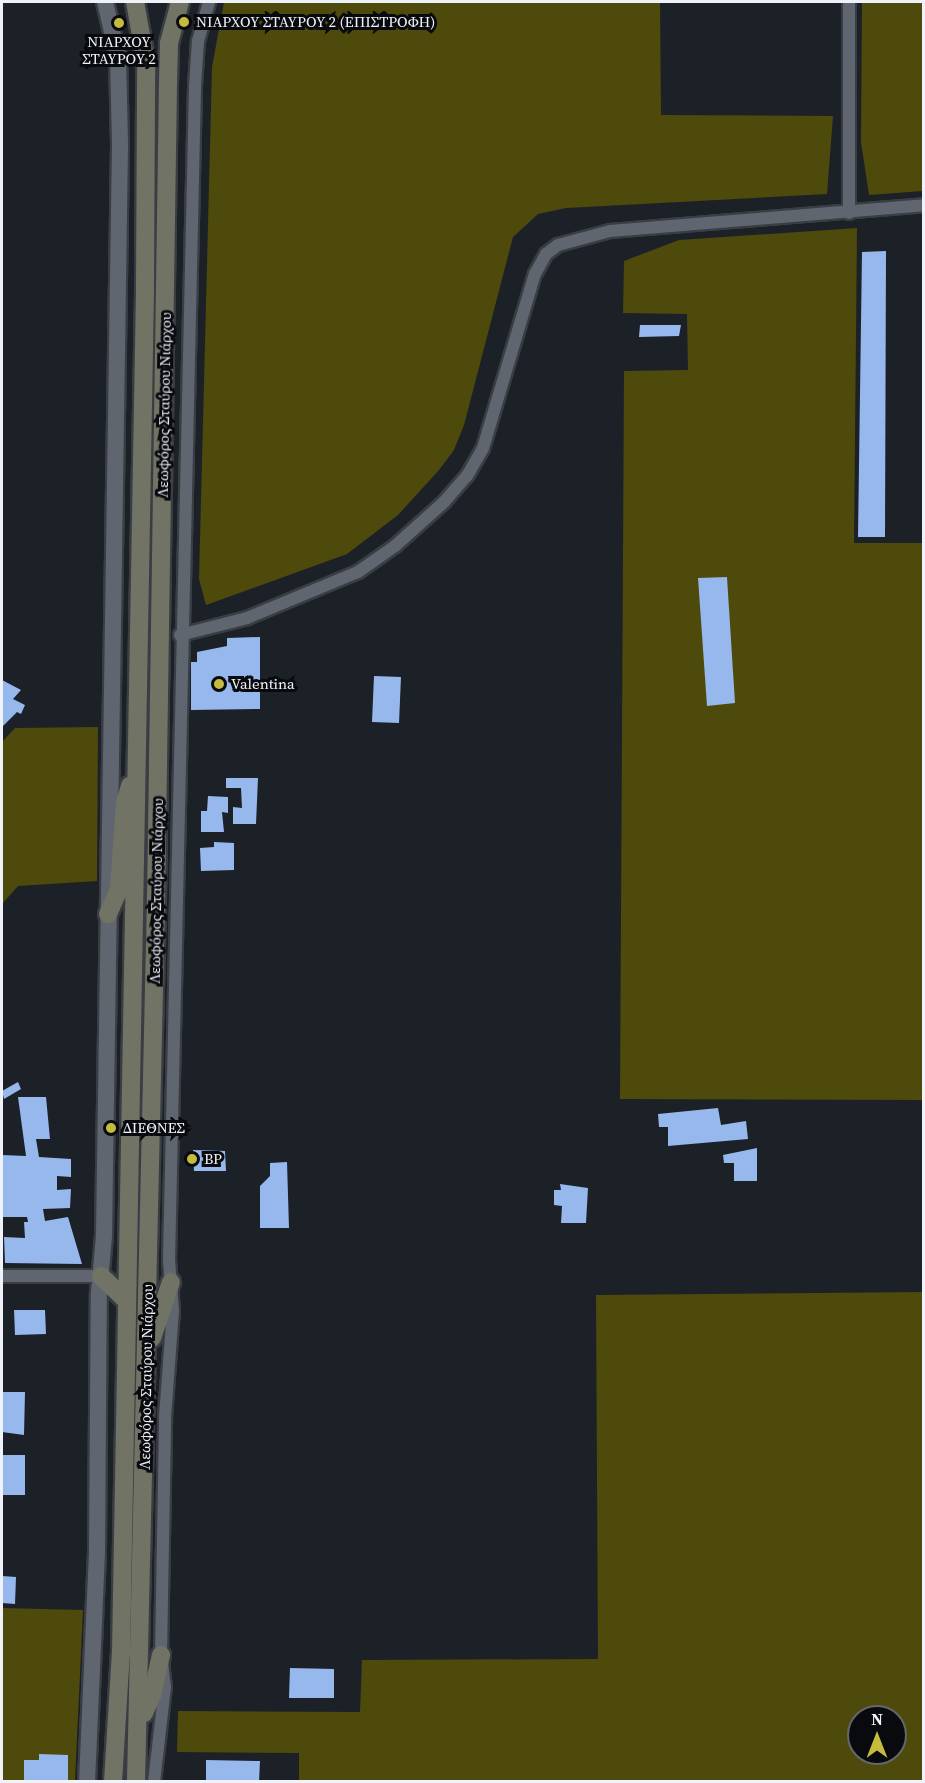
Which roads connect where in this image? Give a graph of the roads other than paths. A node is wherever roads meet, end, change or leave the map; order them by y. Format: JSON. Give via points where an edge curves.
{"nodes":[{"id":1,"x":105,"y":2,"type":"edge"},
{"id":2,"x":135,"y":2,"type":"edge"},
{"id":3,"x":180,"y":2,"type":"edge"},
{"id":4,"x":209,"y":2,"type":"edge"},
{"id":5,"x":849,"y":2,"type":"edge"},
{"id":6,"x":924,"y":205,"type":"edge"},
{"id":7,"x":849,"y":213,"type":"junction"},
{"id":8,"x":180,"y":635,"type":"junction"},
{"id":9,"x":138,"y":765,"type":"junction"},
{"id":10,"x":108,"y":914,"type":"junction"},
{"id":11,"x":2,"y":1275,"type":"edge"},
{"id":12,"x":101,"y":1276,"type":"junction"},
{"id":13,"x":171,"y":1282,"type":"junction"},
{"id":14,"x":127,"y":1301,"type":"junction"},
{"id":15,"x":147,"y":1351,"type":"junction"},
{"id":16,"x":160,"y":1655,"type":"junction"},
{"id":17,"x":140,"y":1720,"type":"junction"},
{"id":18,"x":87,"y":1782,"type":"edge"},
{"id":19,"x":113,"y":1782,"type":"edge"},
{"id":20,"x":136,"y":1782,"type":"edge"},
{"id":21,"x":154,"y":1782,"type":"edge"}],
"edges":[{"from":1,"to":10,"type":"street","via":[[120,78]]},
{"from":2,"to":9,"type":"main road","name":"Λεωφόρος Σταύρου Νιάρχου","via":[[146,81]]},
{"from":3,"to":15,"type":"main road","name":"Λεωφόρος Σταύρου Νιάρχου","via":[[168,68]]},
{"from":4,"to":8,"type":"street","via":[[198,41],[195,86]]},
{"from":5,"to":7,"type":"street"},
{"from":6,"to":7,"type":"street"},
{"from":7,"to":8,"type":"street","via":[[610,231],[579,237],[550,250],[535,274],[483,448],[448,497],[395,546],[358,572],[267,611]]},
{"from":8,"to":13,"type":"street"},
{"from":9,"to":10,"type":"main road","via":[[125,803],[119,889]]},
{"from":9,"to":14,"type":"main road","name":"Λεωφόρος Σταύρου Νιάρχου"},
{"from":10,"to":12,"type":"street"},
{"from":11,"to":12,"type":"street"},
{"from":12,"to":14,"type":"main road"},
{"from":12,"to":18,"type":"street"},
{"from":13,"to":15,"type":"main road"},
{"from":13,"to":16,"type":"street"},
{"from":14,"to":19,"type":"main road","name":"Λεωφόρος Σταύρου Νιάρχου","via":[[121,1653]]},
{"from":15,"to":17,"type":"main road","name":"Λεωφόρος Σταύρου Νιάρχου"},
{"from":16,"to":17,"type":"main road","via":[[152,1695]]},
{"from":16,"to":21,"type":"street","via":[[165,1687]]},
{"from":17,"to":20,"type":"main road","name":"Λεωφόρος Σταύρου Νιάρχου"}]}
